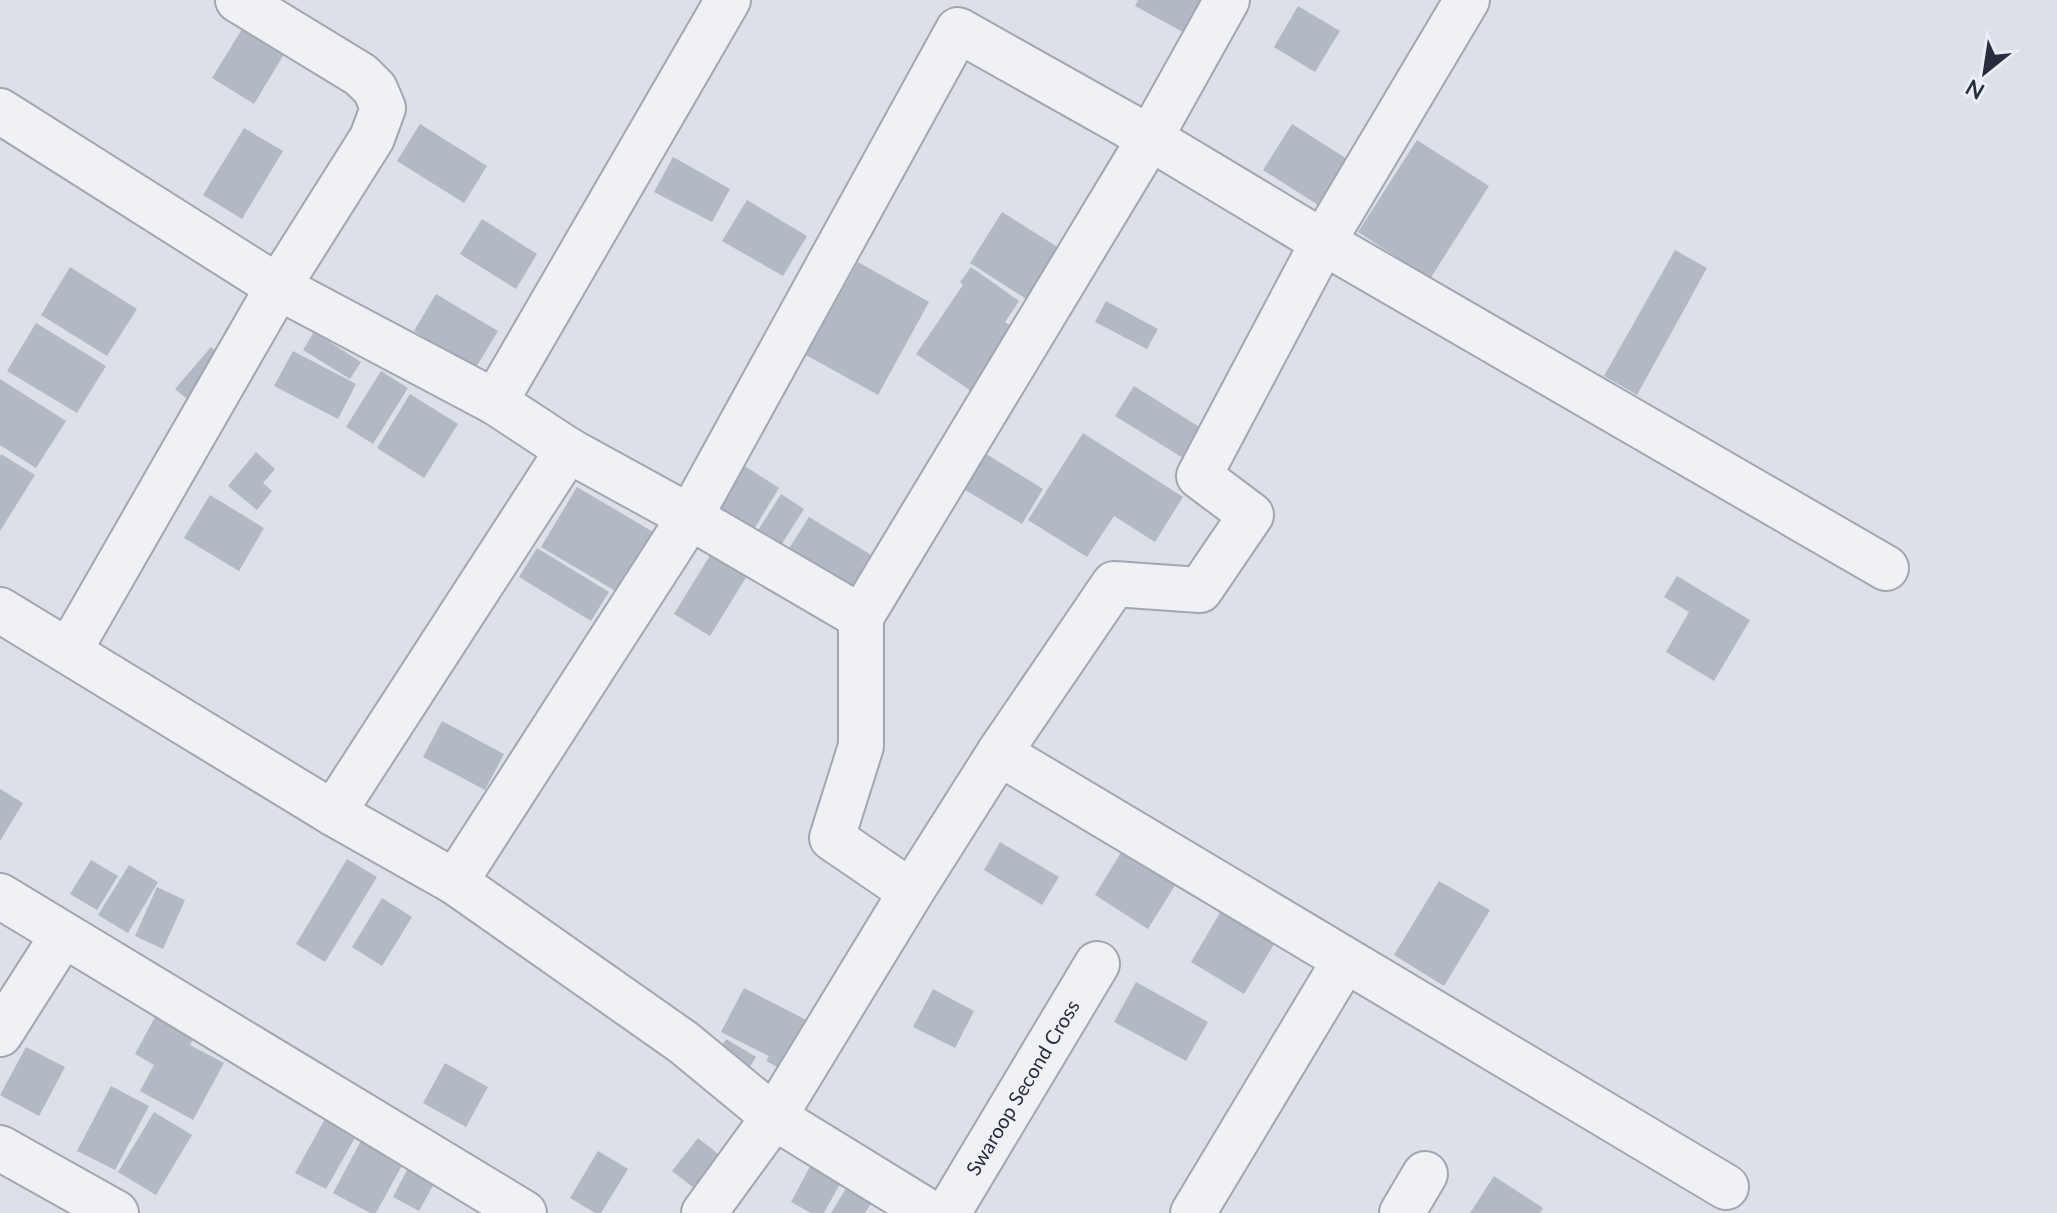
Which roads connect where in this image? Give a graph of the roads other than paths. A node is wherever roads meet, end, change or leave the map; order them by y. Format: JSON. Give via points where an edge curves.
{"nodes":[{"id":1,"x":238,"y":0,"type":"edge"},
{"id":2,"x":728,"y":0,"type":"edge"},
{"id":3,"x":1227,"y":0,"type":"edge"},
{"id":4,"x":1467,"y":0,"type":"edge"},
{"id":5,"x":0,"y":111,"type":"edge"},
{"id":6,"x":1150,"y":138,"type":"junction"},
{"id":7,"x":1323,"y":242,"type":"junction"},
{"id":8,"x":278,"y":287,"type":"junction"},
{"id":9,"x":495,"y":402,"type":"junction"},
{"id":10,"x":568,"y":450,"type":"junction"},
{"id":11,"x":690,"y":517,"type":"junction"},
{"id":12,"x":1886,"y":568,"type":"dead end"},
{"id":13,"x":0,"y":610,"type":"edge"},
{"id":14,"x":861,"y":617,"type":"junction"},
{"id":15,"x":69,"y":651,"type":"junction"},
{"id":16,"x":999,"y":753,"type":"junction"},
{"id":17,"x":333,"y":813,"type":"junction"},
{"id":18,"x":455,"y":882,"type":"junction"},
{"id":19,"x":911,"y":892,"type":"junction"},
{"id":20,"x":0,"y":896,"type":"edge"},
{"id":21,"x":63,"y":935,"type":"junction"},
{"id":22,"x":1345,"y":960,"type":"junction"},
{"id":23,"x":1097,"y":964,"type":"dead end"},
{"id":24,"x":0,"y":1034,"type":"edge"},
{"id":25,"x":774,"y":1117,"type":"junction"},
{"id":26,"x":0,"y":1148,"type":"edge"},
{"id":27,"x":1425,"y":1174,"type":"dead end"},
{"id":28,"x":1726,"y":1187,"type":"dead end"},
{"id":29,"x":116,"y":1213,"type":"edge"},
{"id":30,"x":524,"y":1213,"type":"edge"},
{"id":31,"x":704,"y":1213,"type":"edge"},
{"id":32,"x":930,"y":1213,"type":"edge"},
{"id":33,"x":948,"y":1213,"type":"edge"},
{"id":34,"x":1193,"y":1213,"type":"edge"},
{"id":35,"x":1402,"y":1213,"type":"edge"}],
"edges":[{"from":1,"to":8,"type":"street","via":[[361,75],[383,108],[372,138]]},
{"from":2,"to":9,"type":"street"},
{"from":3,"to":6,"type":"street"},
{"from":4,"to":7,"type":"street"},
{"from":5,"to":8,"type":"street"},
{"from":6,"to":7,"type":"street"},
{"from":6,"to":11,"type":"street","via":[[958,30]]},
{"from":6,"to":14,"type":"street"},
{"from":7,"to":12,"type":"street"},
{"from":7,"to":16,"type":"street","via":[[1199,476],[1251,515],[1200,590],[1114,584]]},
{"from":8,"to":9,"type":"street"},
{"from":8,"to":15,"type":"street"},
{"from":9,"to":10,"type":"street"},
{"from":10,"to":11,"type":"street"},
{"from":10,"to":17,"type":"street"},
{"from":11,"to":14,"type":"street"},
{"from":11,"to":18,"type":"street"},
{"from":13,"to":15,"type":"street"},
{"from":14,"to":19,"type":"street","via":[[861,746],[832,838]]},
{"from":15,"to":17,"type":"street"},
{"from":16,"to":19,"type":"street"},
{"from":16,"to":22,"type":"street"},
{"from":17,"to":18,"type":"street"},
{"from":18,"to":25,"type":"street","via":[[683,1042]]},
{"from":19,"to":25,"type":"street"},
{"from":20,"to":21,"type":"street"},
{"from":21,"to":24,"type":"street"},
{"from":21,"to":30,"type":"street"},
{"from":22,"to":28,"type":"street"},
{"from":22,"to":34,"type":"street"},
{"from":23,"to":33,"type":"street","name":"Swaroop Second Cross"},
{"from":25,"to":31,"type":"street"},
{"from":25,"to":32,"type":"street"},
{"from":26,"to":29,"type":"street"},
{"from":27,"to":35,"type":"street"}]}
